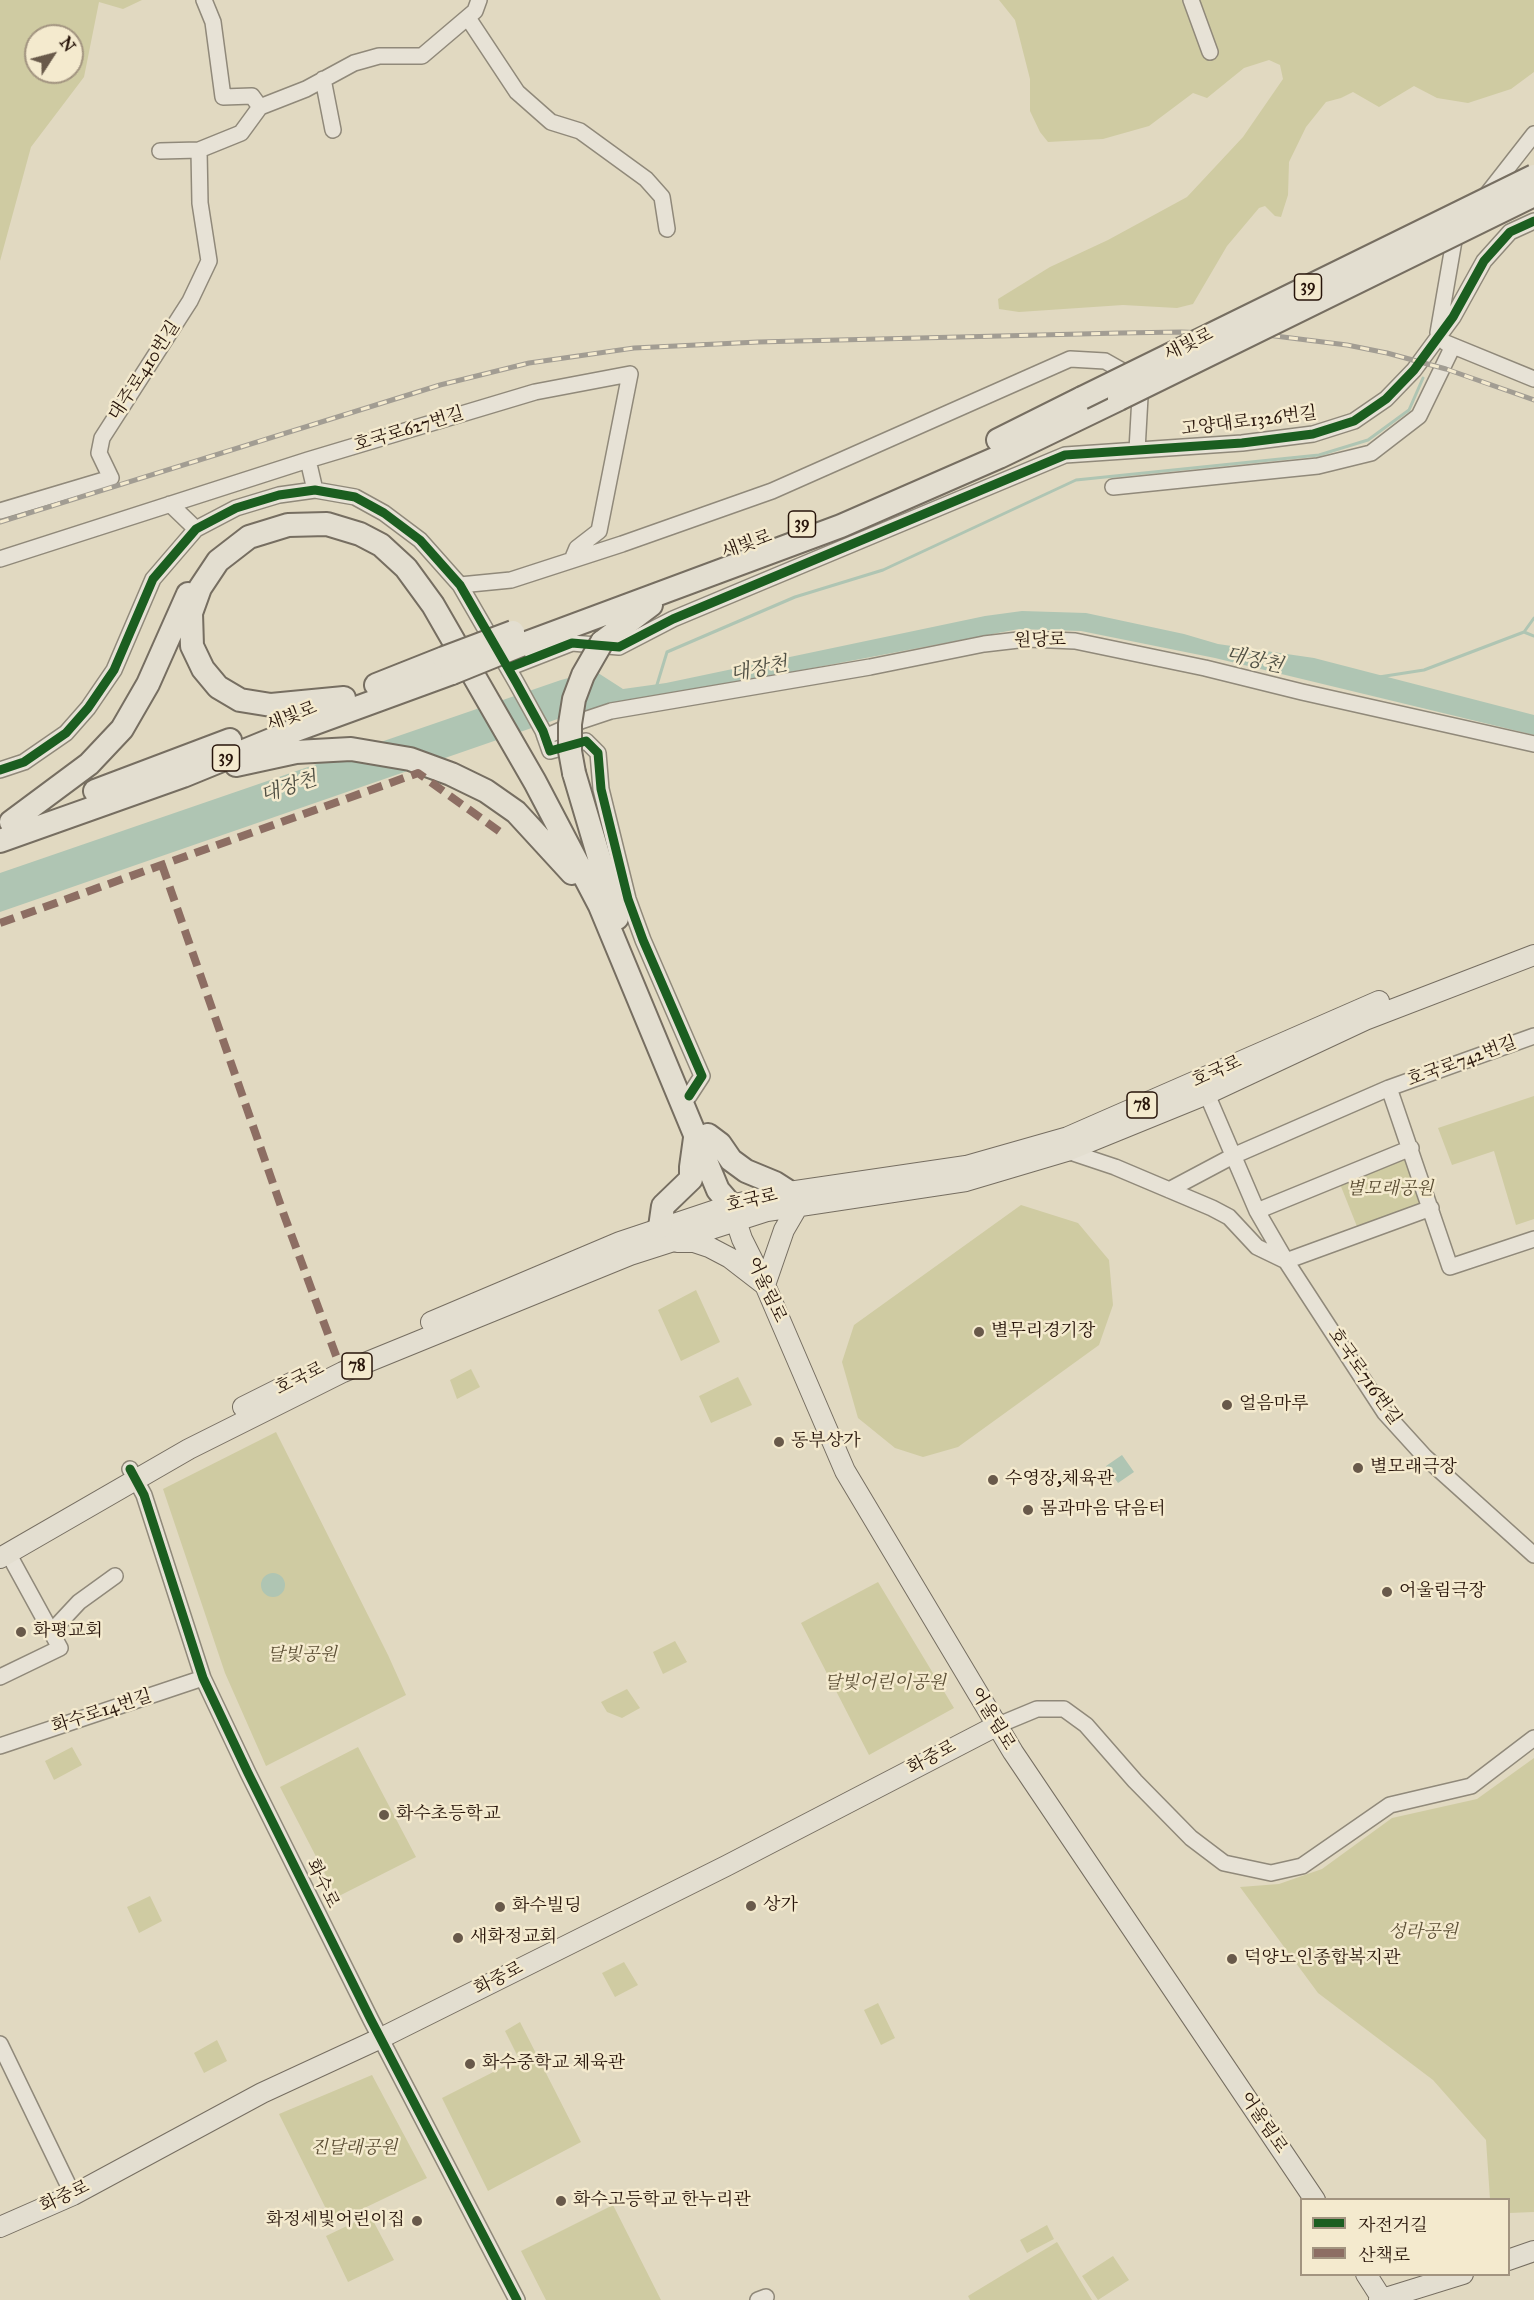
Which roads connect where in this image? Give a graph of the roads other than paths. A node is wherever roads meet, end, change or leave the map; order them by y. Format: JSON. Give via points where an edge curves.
{"nodes":[{"id":1,"x":204,"y":0,"type":"edge"},
{"id":2,"x":479,"y":0,"type":"edge"},
{"id":3,"x":1191,"y":0,"type":"edge"},
{"id":4,"x":468,"y":18,"type":"junction"},
{"id":5,"x":1210,"y":52,"type":"dead end"},
{"id":6,"x":323,"y":79,"type":"junction"},
{"id":7,"x":260,"y":107,"type":"junction"},
{"id":8,"x":333,"y":130,"type":"dead end"},
{"id":9,"x":1534,"y":135,"type":"edge"},
{"id":10,"x":199,"y":150,"type":"junction"},
{"id":11,"x":160,"y":151,"type":"dead end"},
{"id":12,"x":1534,"y":176,"type":"edge"},
{"id":13,"x":1534,"y":195,"type":"edge"},
{"id":14,"x":1534,"y":221,"type":"edge"},
{"id":15,"x":667,"y":229,"type":"dead end"},
{"id":16,"x":1437,"y":339,"type":"junction"},
{"id":17,"x":1453,"y":346,"type":"junction"},
{"id":18,"x":1534,"y":379,"type":"edge"},
{"id":19,"x":1137,"y":450,"type":"junction"},
{"id":20,"x":308,"y":460,"type":"junction"},
{"id":21,"x":1113,"y":487,"type":"dead end"},
{"id":22,"x":315,"y":490,"type":"junction"},
{"id":23,"x":170,"y":504,"type":"junction"},
{"id":24,"x":0,"y":511,"type":"edge"},
{"id":25,"x":196,"y":529,"type":"junction"},
{"id":26,"x":0,"y":559,"type":"edge"},
{"id":27,"x":572,"y":560,"type":"junction"},
{"id":28,"x":460,"y":585,"type":"junction"},
{"id":29,"x":680,"y":586,"type":"junction"},
{"id":30,"x":517,"y":639,"type":"junction"},
{"id":31,"x":508,"y":668,"type":"junction"},
{"id":32,"x":462,"y":670,"type":"junction"},
{"id":33,"x":344,"y":698,"type":"junction"},
{"id":34,"x":544,"y":734,"type":"junction"},
{"id":35,"x":1534,"y":744,"type":"edge"},
{"id":36,"x":0,"y":770,"type":"edge"},
{"id":37,"x":183,"y":776,"type":"junction"},
{"id":38,"x":538,"y":779,"type":"junction"},
{"id":39,"x":4,"y":830,"type":"edge"},
{"id":40,"x":600,"y":906,"type":"junction"},
{"id":41,"x":1534,"y":943,"type":"edge"},
{"id":42,"x":1534,"y":956,"type":"edge"},
{"id":43,"x":635,"y":961,"type":"junction"},
{"id":44,"x":1534,"y":1036,"type":"edge"},
{"id":45,"x":1204,"y":1087,"type":"junction"},
{"id":46,"x":1389,"y":1088,"type":"junction"},
{"id":47,"x":689,"y":1096,"type":"junction"},
{"id":48,"x":702,"y":1136,"type":"junction"},
{"id":49,"x":1411,"y":1148,"type":"junction"},
{"id":50,"x":1067,"y":1151,"type":"junction"},
{"id":51,"x":1233,"y":1156,"type":"junction"},
{"id":52,"x":1169,"y":1190,"type":"junction"},
{"id":53,"x":793,"y":1199,"type":"junction"},
{"id":54,"x":1431,"y":1208,"type":"junction"},
{"id":55,"x":1257,"y":1211,"type":"junction"},
{"id":56,"x":733,"y":1212,"type":"junction"},
{"id":57,"x":665,"y":1234,"type":"junction"},
{"id":58,"x":1534,"y":1239,"type":"edge"},
{"id":59,"x":1286,"y":1261,"type":"junction"},
{"id":60,"x":765,"y":1285,"type":"junction"},
{"id":61,"x":133,"y":1474,"type":"junction"},
{"id":62,"x":3,"y":1552,"type":"edge"},
{"id":63,"x":1534,"y":1554,"type":"edge"},
{"id":64,"x":115,"y":1576,"type":"dead end"},
{"id":65,"x":51,"y":1632,"type":"junction"},
{"id":66,"x":0,"y":1677,"type":"edge"},
{"id":67,"x":203,"y":1678,"type":"junction"},
{"id":68,"x":996,"y":1726,"type":"junction"},
{"id":69,"x":1534,"y":1738,"type":"edge"},
{"id":70,"x":0,"y":1746,"type":"edge"},
{"id":71,"x":381,"y":2038,"type":"junction"},
{"id":72,"x":0,"y":2044,"type":"edge"},
{"id":73,"x":73,"y":2195,"type":"junction"},
{"id":74,"x":1314,"y":2198,"type":"edge"},
{"id":75,"x":0,"y":2227,"type":"edge"},
{"id":76,"x":1534,"y":2251,"type":"edge"},
{"id":77,"x":1510,"y":2260,"type":"edge"},
{"id":78,"x":1367,"y":2276,"type":"edge"},
{"id":79,"x":1457,"y":2276,"type":"edge"},
{"id":80,"x":1380,"y":2299,"type":"edge"},
{"id":81,"x":517,"y":2300,"type":"edge"}],
"edges":[{"from":1,"to":7,"type":"street","via":[[213,22],[223,97],[252,96]]},
{"from":2,"to":4,"type":"street"},
{"from":3,"to":5,"type":"street"},
{"from":4,"to":6,"type":"street","via":[[422,56],[379,56],[354,63]]},
{"from":4,"to":15,"type":"street","via":[[517,92],[551,122],[580,131],[646,179],[662,197]]},
{"from":6,"to":7,"type":"street"},
{"from":6,"to":8,"type":"street"},
{"from":7,"to":10,"type":"street","via":[[241,133]]},
{"from":9,"to":16,"type":"street","via":[[1455,235]]},
{"from":10,"to":11,"type":"street"},
{"from":10,"to":24,"type":"street","name":"대주로410번길","via":[[200,203],[209,261],[190,301],[102,438],[99,453],[111,478]]},
{"from":12,"to":30,"type":"highway","name":"새빛로","number":"39","bridge":true,"via":[[989,445],[837,512]]},
{"from":13,"to":29,"type":"highway","name":"새빛로","number":"39","bridge":true,"via":[[999,457],[841,526]]},
{"from":14,"to":16,"type":"street","name":"고양대로1326번길","via":[[1510,232],[1484,261]]},
{"from":16,"to":17,"type":"street"},
{"from":16,"to":19,"type":"street","name":"고양대로1326번길","via":[[1386,399],[1354,421],[1313,434]]},
{"from":17,"to":18,"type":"street"},
{"from":17,"to":21,"type":"street","via":[[1419,416],[1371,453],[1318,466]]},
{"from":19,"to":27,"type":"street","via":[[1140,397],[1128,374],[1105,361],[1070,359],[772,491]]},
{"from":19,"to":31,"type":"street","name":"고양대로1326번길","via":[[1065,455],[673,619],[620,647],[572,644]]},
{"from":20,"to":22,"type":"street"},
{"from":20,"to":23,"type":"street","name":"호국로627번길"},
{"from":20,"to":27,"type":"street","name":"호국로627번길","via":[[535,392],[630,374],[599,531],[577,548]]},
{"from":22,"to":25,"type":"street","via":[[279,495],[236,508]]},
{"from":22,"to":28,"type":"street","via":[[355,497],[384,513],[420,540]]},
{"from":23,"to":25,"type":"street"},
{"from":23,"to":26,"type":"street","name":"호국로627번길"},
{"from":25,"to":36,"type":"street","via":[[153,579],[114,670],[88,708],[66,733],[24,762]]},
{"from":27,"to":28,"type":"street","via":[[511,580]]},
{"from":28,"to":31,"type":"street"},
{"from":29,"to":30,"type":"highway","name":"새빛로","number":"39"},
{"from":29,"to":43,"type":"highway","bridge":true,"via":[[602,642],[583,675],[570,724],[574,773],[616,916]]},
{"from":30,"to":32,"type":"highway","name":"새빛로","number":"39","bridge":true},
{"from":31,"to":34,"type":"street"},
{"from":32,"to":33,"type":"highway","name":"새빛로","number":"39"},
{"from":32,"to":33,"type":"highway","via":[[433,605],[406,568],[381,545],[327,524],[288,525],[249,537],[218,561],[200,588],[191,613],[192,646],[203,669],[218,687],[240,699],[271,705]]},
{"from":32,"to":37,"type":"highway","name":"새빛로","number":"39"},
{"from":32,"to":38,"type":"highway"},
{"from":32,"to":39,"type":"highway","via":[[439,600],[390,540],[366,526],[327,515],[288,516],[249,529],[201,571],[148,684],[122,729],[89,764]]},
{"from":33,"to":39,"type":"highway","name":"새빛로","number":"39"},
{"from":34,"to":35,"type":"street","name":"원당로","via":[[611,711],[1027,639],[1075,641]]},
{"from":34,"to":47,"type":"street","via":[[550,751],[586,741],[598,753],[601,789],[628,899],[702,1076]]},
{"from":37,"to":39,"type":"highway","name":"새빛로","number":"39"},
{"from":37,"to":40,"type":"highway","via":[[297,753],[351,749],[410,759],[486,791],[516,812]]},
{"from":38,"to":40,"type":"highway"},
{"from":38,"to":43,"type":"highway"},
{"from":40,"to":48,"type":"highway"},
{"from":41,"to":45,"type":"main road","name":"호국로","number":"78","via":[[1360,1008]]},
{"from":42,"to":45,"type":"main road","name":"호국로","number":"78"},
{"from":43,"to":47,"type":"highway"},
{"from":44,"to":46,"type":"street","name":"호국로742번길"},
{"from":45,"to":50,"type":"main road","name":"호국로","number":"78"},
{"from":45,"to":51,"type":"street","name":"호국로716번길"},
{"from":45,"to":53,"type":"main road","name":"호국로","number":"78","via":[[1068,1137],[966,1166]]},
{"from":46,"to":49,"type":"street"},
{"from":46,"to":51,"type":"street"},
{"from":47,"to":48,"type":"highway"},
{"from":48,"to":53,"type":"highway","via":[[720,1144],[731,1160],[746,1171],[775,1183]]},
{"from":48,"to":56,"type":"highway","via":[[718,1190]]},
{"from":48,"to":57,"type":"highway","via":[[691,1179],[663,1206]]},
{"from":49,"to":54,"type":"street"},
{"from":49,"to":55,"type":"street"},
{"from":50,"to":52,"type":"street"},
{"from":50,"to":53,"type":"main road","name":"호국로","number":"78","via":[[966,1181]]},
{"from":51,"to":52,"type":"street"},
{"from":51,"to":55,"type":"street","name":"호국로716번길"},
{"from":52,"to":59,"type":"street","via":[[1229,1217],[1257,1247]]},
{"from":53,"to":56,"type":"main road","name":"호국로","number":"78"},
{"from":53,"to":60,"type":"main road"},
{"from":54,"to":58,"type":"street","via":[[1450,1267]]},
{"from":54,"to":59,"type":"street"},
{"from":55,"to":59,"type":"street","name":"호국로716번길"},
{"from":56,"to":57,"type":"main road","name":"호국로","number":"78"},
{"from":56,"to":60,"type":"main road","name":"어울림로"},
{"from":57,"to":60,"type":"main road","via":[[709,1247]]},
{"from":57,"to":61,"type":"main road","name":"호국로","number":"78","via":[[338,1361],[184,1438]]},
{"from":59,"to":63,"type":"street","name":"호국로716번길","via":[[1385,1413],[1425,1457]]},
{"from":60,"to":68,"type":"main road","name":"어울림로","via":[[844,1471]]},
{"from":61,"to":62,"type":"main road","name":"호국로","number":"78"},
{"from":61,"to":67,"type":"street","name":"화수로","via":[[144,1495]]},
{"from":62,"to":65,"type":"street","name":"호국로"},
{"from":64,"to":65,"type":"street","via":[[79,1602]]},
{"from":65,"to":66,"type":"street","via":[[60,1648]]},
{"from":67,"to":70,"type":"street","name":"화수로14번길"},
{"from":67,"to":71,"type":"street","name":"화수로"},
{"from":68,"to":69,"type":"street","via":[[1036,1709],[1064,1709],[1086,1725],[1191,1838],[1224,1863],[1270,1873],[1302,1866],[1390,1805],[1471,1786]]},
{"from":68,"to":71,"type":"main road","name":"화중로"},
{"from":68,"to":74,"type":"main road","name":"어울림로"},
{"from":71,"to":73,"type":"main road","name":"화중로","via":[[262,2093]]},
{"from":71,"to":81,"type":"street","name":"화수로"},
{"from":72,"to":73,"type":"street"},
{"from":73,"to":75,"type":"main road","name":"화중로"},
{"from":76,"to":77,"type":"main road"},
{"from":78,"to":80,"type":"main road"},
{"from":79,"to":80,"type":"main road"}]}
